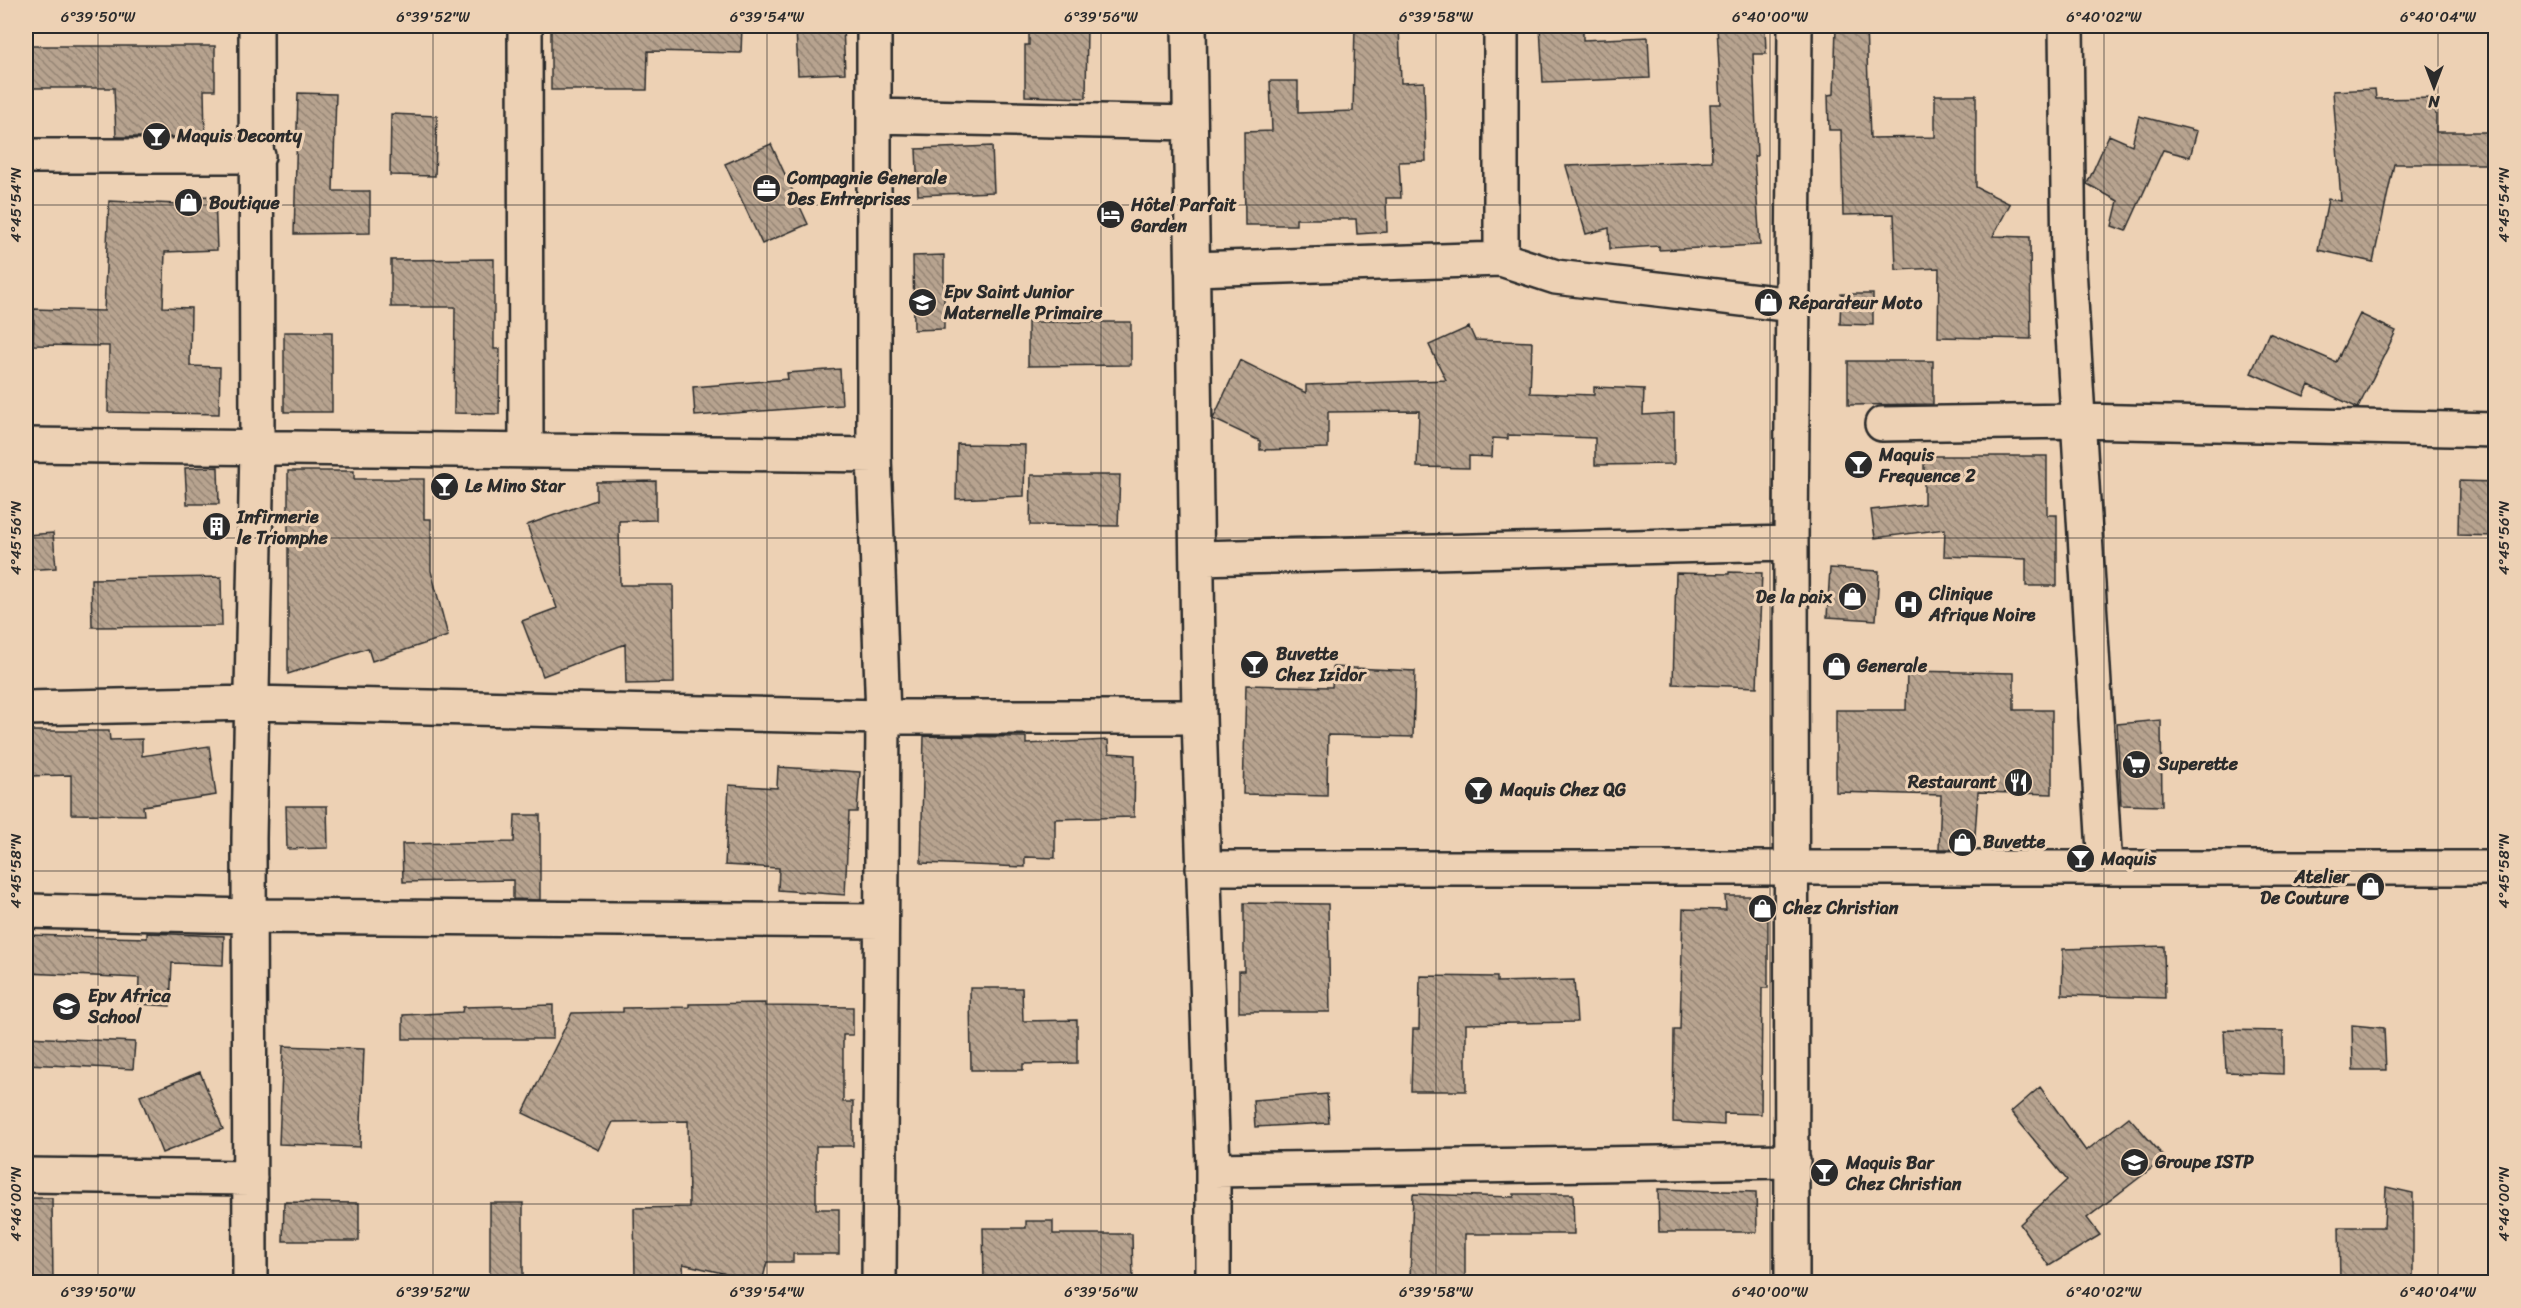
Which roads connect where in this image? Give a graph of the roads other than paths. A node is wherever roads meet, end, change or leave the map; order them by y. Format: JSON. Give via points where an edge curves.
{"nodes":[{"id":1,"x":256,"y":26,"type":"edge"},
{"id":2,"x":525,"y":26,"type":"edge"},
{"id":3,"x":874,"y":26,"type":"edge"},
{"id":4,"x":1189,"y":26,"type":"edge"},
{"id":5,"x":1501,"y":26,"type":"edge"},
{"id":6,"x":1795,"y":26,"type":"edge"},
{"id":7,"x":2066,"y":26,"type":"edge"},
{"id":8,"x":874,"y":116,"type":"junction"},
{"id":9,"x":1190,"y":123,"type":"junction"},
{"id":10,"x":26,"y":156,"type":"edge"},
{"id":11,"x":258,"y":156,"type":"junction"},
{"id":12,"x":1501,"y":259,"type":"junction"},
{"id":13,"x":1192,"y":269,"type":"junction"},
{"id":14,"x":1792,"y":305,"type":"junction"},
{"id":15,"x":2078,"y":421,"type":"junction"},
{"id":16,"x":1882,"y":424,"type":"dead end"},
{"id":17,"x":2496,"y":430,"type":"edge"},
{"id":18,"x":26,"y":445,"type":"edge"},
{"id":19,"x":257,"y":446,"type":"junction"},
{"id":20,"x":526,"y":450,"type":"junction"},
{"id":21,"x":874,"y":455,"type":"junction"},
{"id":22,"x":1791,"y":543,"type":"junction"},
{"id":23,"x":1197,"y":558,"type":"junction"},
{"id":24,"x":251,"y":703,"type":"junction"},
{"id":25,"x":26,"y":708,"type":"edge"},
{"id":26,"x":882,"y":717,"type":"junction"},
{"id":27,"x":1199,"y":717,"type":"junction"},
{"id":28,"x":1203,"y":868,"type":"junction"},
{"id":29,"x":1791,"y":868,"type":"junction"},
{"id":30,"x":2104,"y":868,"type":"junction"},
{"id":31,"x":2496,"y":868,"type":"edge"},
{"id":32,"x":26,"y":911,"type":"edge"},
{"id":33,"x":251,"y":916,"type":"junction"},
{"id":34,"x":881,"y":921,"type":"junction"},
{"id":35,"x":1793,"y":1161,"type":"junction"},
{"id":36,"x":1213,"y":1170,"type":"junction"},
{"id":37,"x":26,"y":1175,"type":"edge"},
{"id":38,"x":250,"y":1178,"type":"junction"},
{"id":39,"x":250,"y":1282,"type":"edge"},
{"id":40,"x":879,"y":1282,"type":"edge"},
{"id":41,"x":1213,"y":1282,"type":"edge"},
{"id":42,"x":1791,"y":1282,"type":"edge"}],
"edges":[{"from":1,"to":11,"type":"street"},
{"from":2,"to":20,"type":"street"},
{"from":3,"to":8,"type":"street"},
{"from":4,"to":9,"type":"street"},
{"from":5,"to":12,"type":"street"},
{"from":6,"to":14,"type":"street"},
{"from":7,"to":15,"type":"street","via":[[2069,267]]},
{"from":8,"to":9,"type":"street"},
{"from":8,"to":21,"type":"street"},
{"from":9,"to":13,"type":"street"},
{"from":10,"to":11,"type":"street"},
{"from":11,"to":19,"type":"street"},
{"from":12,"to":13,"type":"street"},
{"from":12,"to":14,"type":"street","via":[[1556,277]]},
{"from":13,"to":23,"type":"street"},
{"from":14,"to":22,"type":"street"},
{"from":15,"to":16,"type":"street"},
{"from":15,"to":17,"type":"street"},
{"from":15,"to":30,"type":"street"},
{"from":18,"to":19,"type":"street"},
{"from":19,"to":20,"type":"street"},
{"from":19,"to":24,"type":"street"},
{"from":20,"to":21,"type":"street"},
{"from":21,"to":26,"type":"street"},
{"from":22,"to":23,"type":"street"},
{"from":22,"to":29,"type":"street"},
{"from":23,"to":27,"type":"street"},
{"from":24,"to":25,"type":"street"},
{"from":24,"to":26,"type":"street"},
{"from":24,"to":33,"type":"street"},
{"from":26,"to":27,"type":"street"},
{"from":26,"to":34,"type":"street"},
{"from":27,"to":28,"type":"street"},
{"from":28,"to":29,"type":"street"},
{"from":28,"to":36,"type":"street"},
{"from":29,"to":30,"type":"street"},
{"from":29,"to":35,"type":"street"},
{"from":30,"to":31,"type":"street"},
{"from":32,"to":33,"type":"street"},
{"from":33,"to":34,"type":"street"},
{"from":33,"to":38,"type":"street"},
{"from":34,"to":40,"type":"street"},
{"from":35,"to":36,"type":"street"},
{"from":35,"to":42,"type":"street"},
{"from":36,"to":41,"type":"street"},
{"from":37,"to":38,"type":"street"},
{"from":38,"to":39,"type":"street"}]}
